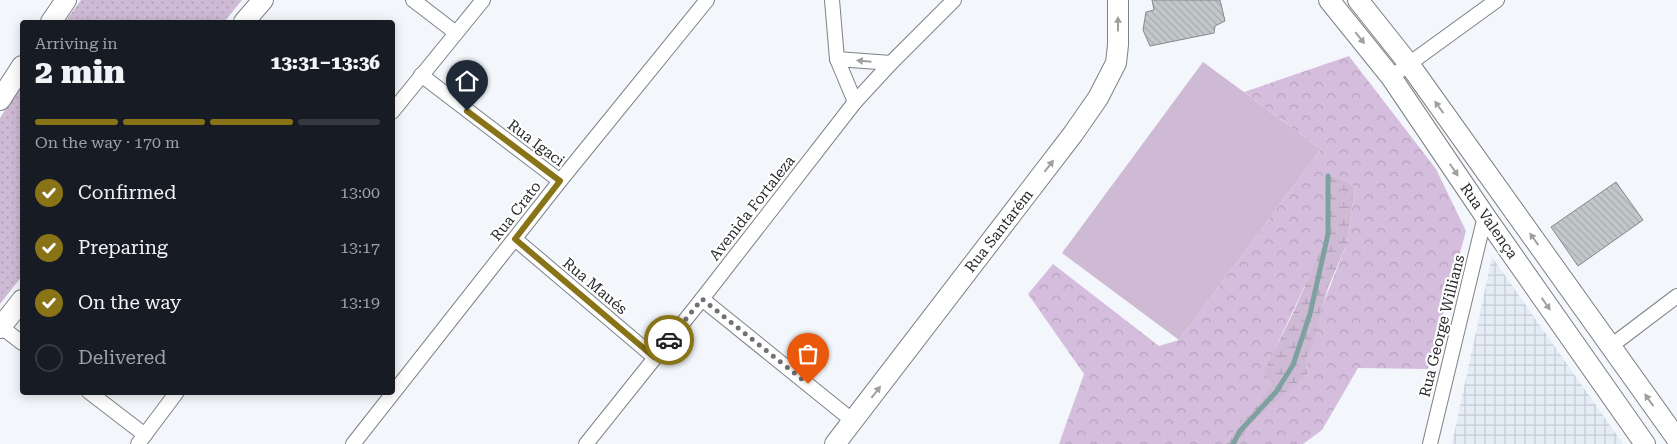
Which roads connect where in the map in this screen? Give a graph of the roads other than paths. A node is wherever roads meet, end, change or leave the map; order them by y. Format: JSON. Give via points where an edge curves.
{"nodes":[{"id":1,"x":66,"y":0,"type":"edge"},
{"id":2,"x":262,"y":0,"type":"edge"},
{"id":3,"x":413,"y":0,"type":"edge"},
{"id":4,"x":483,"y":0,"type":"edge"},
{"id":5,"x":707,"y":0,"type":"edge"},
{"id":6,"x":832,"y":0,"type":"edge"},
{"id":7,"x":954,"y":0,"type":"edge"},
{"id":8,"x":1118,"y":0,"type":"edge"},
{"id":9,"x":1329,"y":0,"type":"edge"},
{"id":10,"x":1358,"y":0,"type":"edge"},
{"id":11,"x":1497,"y":0,"type":"edge"},
{"id":12,"x":52,"y":20,"type":"edge"},
{"id":13,"x":246,"y":20,"type":"edge"},
{"id":14,"x":456,"y":33,"type":"junction"},
{"id":15,"x":837,"y":59,"type":"junction"},
{"id":16,"x":891,"y":64,"type":"junction"},
{"id":17,"x":1409,"y":64,"type":"junction"},
{"id":18,"x":20,"y":69,"type":"edge"},
{"id":19,"x":421,"y":76,"type":"junction"},
{"id":20,"x":1391,"y":77,"type":"junction"},
{"id":21,"x":0,"y":100,"type":"edge"},
{"id":22,"x":855,"y":102,"type":"junction"},
{"id":23,"x":395,"y":108,"type":"edge"},
{"id":24,"x":560,"y":181,"type":"junction"},
{"id":25,"x":1485,"y":216,"type":"junction"},
{"id":26,"x":515,"y":239,"type":"junction"},
{"id":27,"x":1677,"y":296,"type":"edge"},
{"id":28,"x":702,"y":299,"type":"junction"},
{"id":29,"x":20,"y":302,"type":"edge"},
{"id":30,"x":0,"y":327,"type":"edge"},
{"id":31,"x":20,"y":342,"type":"edge"},
{"id":32,"x":1611,"y":346,"type":"junction"},
{"id":33,"x":654,"y":357,"type":"junction"},
{"id":34,"x":395,"y":391,"type":"edge"},
{"id":35,"x":92,"y":395,"type":"edge"},
{"id":36,"x":175,"y":395,"type":"edge"},
{"id":37,"x":392,"y":395,"type":"edge"},
{"id":38,"x":853,"y":421,"type":"junction"},
{"id":39,"x":142,"y":439,"type":"edge"},
{"id":40,"x":1677,"y":439,"type":"edge"},
{"id":41,"x":353,"y":444,"type":"edge"},
{"id":42,"x":586,"y":444,"type":"edge"},
{"id":43,"x":835,"y":444,"type":"edge"},
{"id":44,"x":1430,"y":444,"type":"edge"},
{"id":45,"x":1645,"y":444,"type":"edge"}],
"edges":[{"from":1,"to":12,"type":"street"},
{"from":2,"to":13,"type":"street"},
{"from":3,"to":14,"type":"street"},
{"from":4,"to":14,"type":"street"},
{"from":5,"to":24,"type":"street","name":"Rua Crato"},
{"from":6,"to":15,"type":"street"},
{"from":7,"to":16,"type":"street","name":"Avenida Fortaleza"},
{"from":38,"to":8,"type":"street","name":"Rua Santarém","one_way":true,"via":[[1074,134],[1098,98],[1116,63]]},
{"from":9,"to":20,"type":"street","name":"Rua Valença","one_way":true},
{"from":10,"to":17,"type":"street","name":"Rua Valença"},
{"from":11,"to":17,"type":"street"},
{"from":14,"to":19,"type":"street"},
{"from":16,"to":15,"type":"street","one_way":true},
{"from":15,"to":22,"type":"street"},
{"from":16,"to":22,"type":"street","name":"Avenida Fortaleza"},
{"from":17,"to":20,"type":"street"},
{"from":32,"to":17,"type":"street","name":"Rua Valença","one_way":true},
{"from":18,"to":21,"type":"street"},
{"from":19,"to":23,"type":"street"},
{"from":19,"to":24,"type":"street","name":"Rua Igaci"},
{"from":20,"to":25,"type":"street","name":"Rua Valença","one_way":true},
{"from":22,"to":28,"type":"street","name":"Avenida Fortaleza"},
{"from":24,"to":26,"type":"street","name":"Rua Crato"},
{"from":25,"to":44,"type":"street","name":"Rua George Willians"},
{"from":25,"to":45,"type":"street","name":"Rua Valença","one_way":true},
{"from":26,"to":33,"type":"street","name":"Rua Maués"},
{"from":26,"to":34,"type":"street","name":"Rua Crato"},
{"from":27,"to":32,"type":"street"},
{"from":28,"to":33,"type":"street","name":"Avenida Fortaleza"},
{"from":28,"to":38,"type":"street"},
{"from":29,"to":30,"type":"street"},
{"from":30,"to":31,"type":"street"},
{"from":40,"to":32,"type":"street","name":"Rua Valença","one_way":true},
{"from":33,"to":42,"type":"street","name":"Avenida Fortaleza"},
{"from":35,"to":39,"type":"street"},
{"from":36,"to":39,"type":"street"},
{"from":37,"to":41,"type":"street","name":"Rua Crato"},
{"from":38,"to":43,"type":"street","name":"Rua Santarém"}]}
